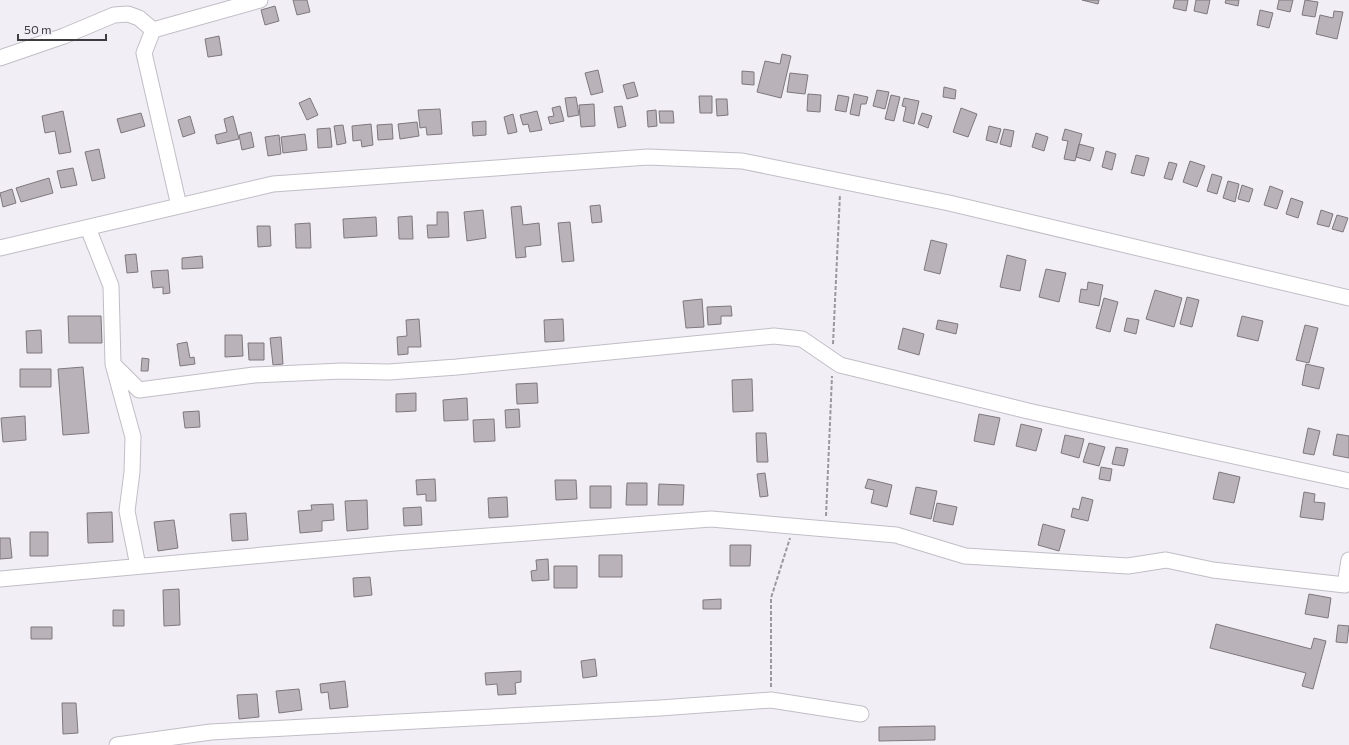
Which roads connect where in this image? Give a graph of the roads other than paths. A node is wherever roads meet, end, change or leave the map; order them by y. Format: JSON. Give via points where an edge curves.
{"nodes":[{"id":1,"x":260,"y":0,"type":"edge"},
{"id":2,"x":153,"y":30,"type":"junction"},
{"id":3,"x":0,"y":58,"type":"edge"},
{"id":4,"x":179,"y":206,"type":"junction"},
{"id":5,"x":88,"y":228,"type":"junction"},
{"id":6,"x":0,"y":248,"type":"edge"},
{"id":7,"x":1349,"y":298,"type":"edge"},
{"id":8,"x":113,"y":364,"type":"junction"},
{"id":9,"x":1349,"y":482,"type":"edge"},
{"id":10,"x":1349,"y":560,"type":"edge"},
{"id":11,"x":138,"y":566,"type":"junction"},
{"id":12,"x":0,"y":579,"type":"edge"},
{"id":13,"x":861,"y":714,"type":"dead end"},
{"id":14,"x":117,"y":745,"type":"edge"}],
"edges":[{"from":1,"to":2,"type":"street"},
{"from":2,"to":3,"type":"street","via":[[139,18],[128,14],[114,15],[64,36]]},
{"from":2,"to":4,"type":"street","via":[[144,53]]},
{"from":4,"to":5,"type":"street"},
{"from":4,"to":7,"type":"street","via":[[273,184],[648,157],[742,161],[949,203]]},
{"from":5,"to":6,"type":"street"},
{"from":5,"to":8,"type":"street","via":[[111,286]]},
{"from":8,"to":9,"type":"street","via":[[139,390],[254,375],[342,371],[389,372],[457,367],[774,336],[802,339],[847,366],[1028,411]]},
{"from":8,"to":11,"type":"street","via":[[133,437],[127,511]]},
{"from":10,"to":11,"type":"street","via":[[1345,584],[1213,570],[1166,560],[1128,566],[965,556],[896,535],[711,519]]},
{"from":11,"to":12,"type":"street"},
{"from":13,"to":14,"type":"street","via":[[771,700],[211,732]]}]}
